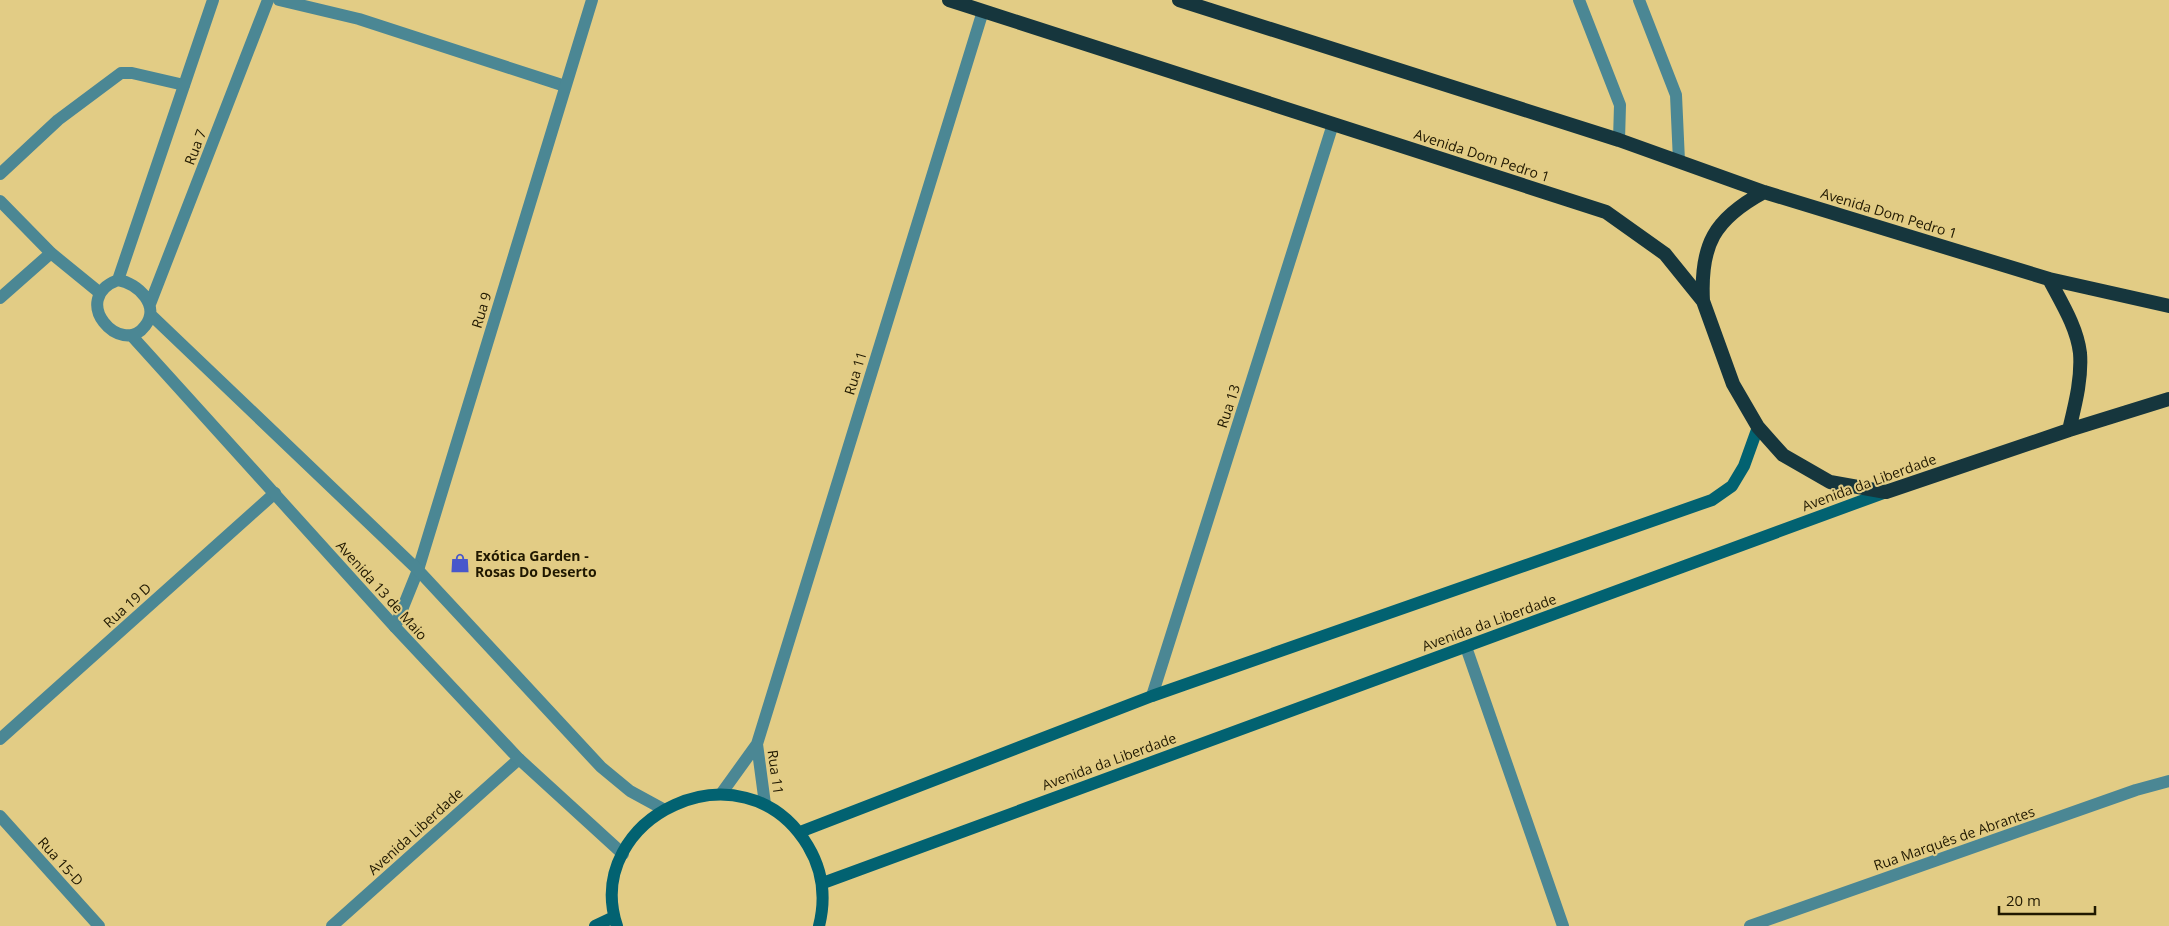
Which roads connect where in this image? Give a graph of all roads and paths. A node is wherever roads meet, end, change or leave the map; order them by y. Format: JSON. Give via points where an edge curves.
{"nodes":[{"id":1,"x":214,"y":0,"type":"edge"},
{"id":2,"x":268,"y":0,"type":"edge"},
{"id":3,"x":279,"y":0,"type":"edge"},
{"id":4,"x":592,"y":0,"type":"edge"},
{"id":5,"x":948,"y":0,"type":"edge"},
{"id":6,"x":1179,"y":0,"type":"edge"},
{"id":7,"x":1579,"y":0,"type":"edge"},
{"id":8,"x":1638,"y":0,"type":"edge"},
{"id":9,"x":983,"y":11,"type":"junction"},
{"id":10,"x":184,"y":85,"type":"junction"},
{"id":11,"x":565,"y":86,"type":"junction"},
{"id":12,"x":1334,"y":124,"type":"junction"},
{"id":13,"x":1619,"y":140,"type":"junction"},
{"id":14,"x":1679,"y":161,"type":"junction"},
{"id":15,"x":0,"y":174,"type":"edge"},
{"id":16,"x":1764,"y":192,"type":"junction"},
{"id":17,"x":0,"y":201,"type":"edge"},
{"id":18,"x":51,"y":253,"type":"junction"},
{"id":19,"x":2048,"y":279,"type":"junction"},
{"id":20,"x":118,"y":280,"type":"junction"},
{"id":21,"x":100,"y":293,"type":"junction"},
{"id":22,"x":0,"y":298,"type":"edge"},
{"id":23,"x":1703,"y":302,"type":"junction"},
{"id":24,"x":2169,"y":306,"type":"edge"},
{"id":25,"x":150,"y":309,"type":"junction"},
{"id":26,"x":131,"y":335,"type":"junction"},
{"id":27,"x":2169,"y":400,"type":"edge"},
{"id":28,"x":1758,"y":427,"type":"junction"},
{"id":29,"x":2069,"y":430,"type":"junction"},
{"id":30,"x":1886,"y":492,"type":"junction"},
{"id":31,"x":274,"y":493,"type":"junction"},
{"id":32,"x":418,"y":570,"type":"junction"},
{"id":33,"x":395,"y":627,"type":"junction"},
{"id":34,"x":1466,"y":647,"type":"junction"},
{"id":35,"x":1152,"y":696,"type":"junction"},
{"id":36,"x":0,"y":739,"type":"edge"},
{"id":37,"x":756,"y":744,"type":"junction"},
{"id":38,"x":518,"y":759,"type":"junction"},
{"id":39,"x":2169,"y":781,"type":"edge"},
{"id":40,"x":721,"y":794,"type":"junction"},
{"id":41,"x":765,"y":804,"type":"junction"},
{"id":42,"x":664,"y":810,"type":"junction"},
{"id":43,"x":0,"y":816,"type":"edge"},
{"id":44,"x":800,"y":832,"type":"junction"},
{"id":45,"x":623,"y":854,"type":"junction"},
{"id":46,"x":823,"y":884,"type":"junction"},
{"id":47,"x":616,"y":922,"type":"edge"},
{"id":48,"x":99,"y":926,"type":"edge"},
{"id":49,"x":332,"y":926,"type":"edge"},
{"id":50,"x":595,"y":926,"type":"edge"},
{"id":51,"x":819,"y":926,"type":"edge"},
{"id":52,"x":1563,"y":926,"type":"edge"},
{"id":53,"x":1750,"y":926,"type":"edge"}],
"edges":[{"from":1,"to":10,"type":"street"},
{"from":2,"to":25,"type":"street","name":"Rua 7"},
{"from":3,"to":11,"type":"street","via":[[359,19]]},
{"from":4,"to":11,"type":"street","name":"Rua 9"},
{"from":5,"to":9,"type":"highway","name":"Avenida Dom Pedro 1"},
{"from":6,"to":13,"type":"highway","name":"Avenida Dom Pedro 1"},
{"from":7,"to":13,"type":"street","via":[[1620,105]]},
{"from":8,"to":14,"type":"street","via":[[1676,95]]},
{"from":9,"to":12,"type":"highway","name":"Avenida Dom Pedro 1"},
{"from":9,"to":37,"type":"street","name":"Rua 11"},
{"from":10,"to":15,"type":"street","via":[[126,72],[116,76],[58,120]]},
{"from":10,"to":20,"type":"street"},
{"from":11,"to":32,"type":"street","name":"Rua 9"},
{"from":12,"to":23,"type":"highway","name":"Avenida Dom Pedro 1","via":[[1606,212],[1665,254]]},
{"from":12,"to":35,"type":"street","name":"Rua 13"},
{"from":13,"to":14,"type":"highway","name":"Avenida Dom Pedro 1"},
{"from":14,"to":16,"type":"highway","name":"Avenida Dom Pedro 1"},
{"from":16,"to":19,"type":"highway","name":"Avenida Dom Pedro 1"},
{"from":16,"to":23,"type":"highway","via":[[1740,205],[1721,224],[1707,248],[1701,274]]},
{"from":17,"to":18,"type":"street"},
{"from":18,"to":21,"type":"street"},
{"from":18,"to":22,"type":"street"},
{"from":19,"to":24,"type":"highway"},
{"from":19,"to":29,"type":"highway","via":[[2067,313],[2080,352],[2079,387]]},
{"from":20,"to":21,"type":"street","via":[[107,284]]},
{"from":20,"to":25,"type":"street","via":[[128,282],[143,294]]},
{"from":21,"to":26,"type":"street","via":[[97,303],[100,317],[112,330],[124,336]]},
{"from":23,"to":28,"type":"highway","name":"Avenida Dom Pedro 1","via":[[1733,384]]},
{"from":25,"to":26,"type":"street","via":[[146,325],[139,333]]},
{"from":25,"to":32,"type":"street"},
{"from":26,"to":31,"type":"street","name":"Avenida 13 de Maio"},
{"from":27,"to":29,"type":"highway","name":"Avenida da Liberdade"},
{"from":28,"to":30,"type":"highway","name":"Avenida Dom Pedro 1","via":[[1783,455],[1830,482]]},
{"from":28,"to":35,"type":"main road","via":[[1744,466],[1732,486],[1712,500]]},
{"from":29,"to":30,"type":"highway","name":"Avenida da Liberdade"},
{"from":30,"to":34,"type":"main road","name":"Avenida da Liberdade"},
{"from":31,"to":33,"type":"street","name":"Avenida 13 de Maio"},
{"from":31,"to":36,"type":"street","name":"Rua 19 D"},
{"from":32,"to":33,"type":"street","name":"Rua 9"},
{"from":32,"to":42,"type":"street","via":[[601,767],[630,791]]},
{"from":33,"to":38,"type":"street","name":"Avenida 13 de Maio"},
{"from":34,"to":46,"type":"main road","name":"Avenida da Liberdade"},
{"from":34,"to":52,"type":"street"},
{"from":35,"to":44,"type":"main road"},
{"from":37,"to":40,"type":"street","name":"Rua 11"},
{"from":37,"to":41,"type":"street","name":"Rua 11"},
{"from":38,"to":45,"type":"street","name":"Avenida 13 de Maio"},
{"from":38,"to":49,"type":"street","name":"Avenida Liberdade"},
{"from":39,"to":53,"type":"street","name":"Rua Marquês de Abrantes"},
{"from":40,"to":41,"type":"main road"},
{"from":40,"to":42,"type":"main road","via":[[691,797]]},
{"from":41,"to":44,"type":"main road"},
{"from":42,"to":45,"type":"main road","via":[[640,829]]},
{"from":43,"to":48,"type":"street","name":"Rua 15-D"},
{"from":44,"to":46,"type":"main road","via":[[815,856]]},
{"from":45,"to":47,"type":"main road","via":[[613,890]]},
{"from":46,"to":51,"type":"main road"},
{"from":47,"to":50,"type":"main road"}]}
